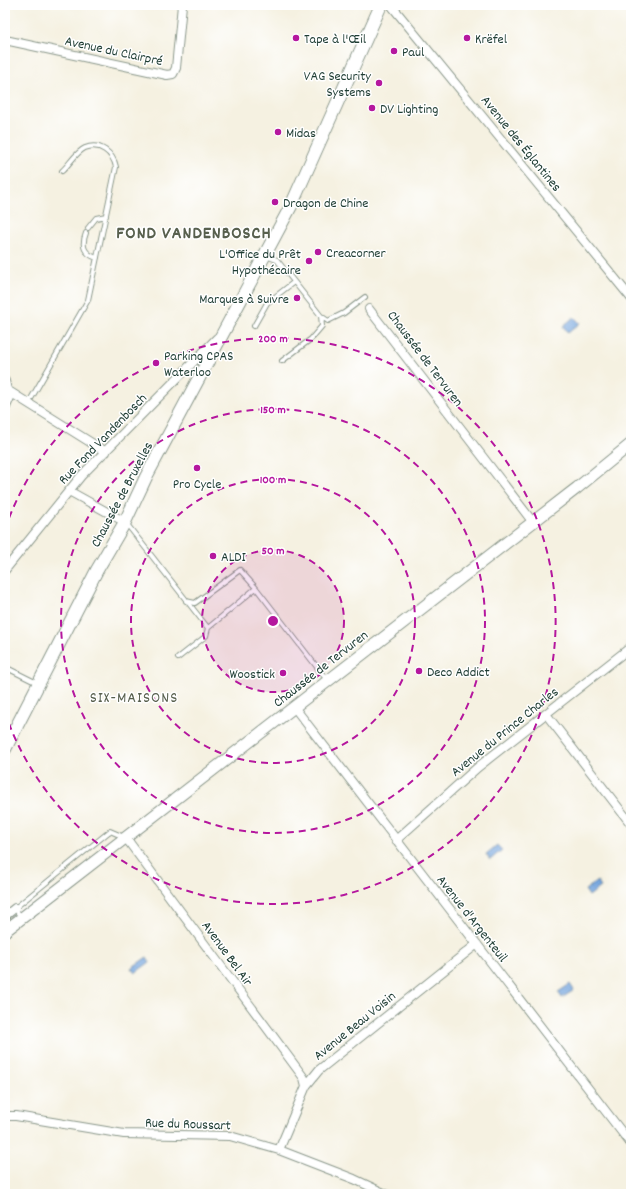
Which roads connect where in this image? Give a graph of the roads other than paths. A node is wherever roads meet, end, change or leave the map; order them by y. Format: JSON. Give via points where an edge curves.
{"nodes":[{"id":1,"x":182,"y":5,"type":"edge"},
{"id":2,"x":381,"y":5,"type":"edge"},
{"id":3,"x":391,"y":5,"type":"edge"},
{"id":4,"x":5,"y":40,"type":"edge"},
{"id":5,"x":62,"y":171,"type":"dead end"},
{"id":6,"x":106,"y":216,"type":"junction"},
{"id":7,"x":88,"y":228,"type":"dead end"},
{"id":8,"x":86,"y":233,"type":"dead end"},
{"id":9,"x":265,"y":255,"type":"junction"},
{"id":10,"x":97,"y":258,"type":"junction"},
{"id":11,"x":294,"y":282,"type":"junction"},
{"id":12,"x":365,"y":297,"type":"dead end"},
{"id":13,"x":631,"y":298,"type":"edge"},
{"id":14,"x":369,"y":309,"type":"dead end"},
{"id":15,"x":321,"y":316,"type":"junction"},
{"id":16,"x":254,"y":326,"type":"dead end"},
{"id":17,"x":225,"y":330,"type":"junction"},
{"id":18,"x":282,"y":361,"type":"dead end"},
{"id":19,"x":5,"y":381,"type":"edge"},
{"id":20,"x":8,"y":392,"type":"edge"},
{"id":21,"x":28,"y":404,"type":"junction"},
{"id":22,"x":5,"y":409,"type":"edge"},
{"id":23,"x":631,"y":444,"type":"edge"},
{"id":24,"x":106,"y":452,"type":"junction"},
{"id":25,"x":69,"y":491,"type":"junction"},
{"id":26,"x":125,"y":522,"type":"junction"},
{"id":27,"x":532,"y":522,"type":"junction"},
{"id":28,"x":5,"y":570,"type":"edge"},
{"id":29,"x":256,"y":588,"type":"junction"},
{"id":30,"x":186,"y":601,"type":"junction"},
{"id":31,"x":208,"y":628,"type":"junction"},
{"id":32,"x":631,"y":647,"type":"edge"},
{"id":33,"x":178,"y":658,"type":"dead end"},
{"id":34,"x":5,"y":667,"type":"edge"},
{"id":35,"x":328,"y":681,"type":"junction"},
{"id":36,"x":38,"y":684,"type":"junction"},
{"id":37,"x":294,"y":707,"type":"junction"},
{"id":38,"x":546,"y":714,"type":"junction"},
{"id":39,"x":5,"y":749,"type":"edge"},
{"id":40,"x":631,"y":824,"type":"edge"},
{"id":41,"x":126,"y":838,"type":"junction"},
{"id":42,"x":396,"y":840,"type":"junction"},
{"id":43,"x":15,"y":908,"type":"junction"},
{"id":44,"x":5,"y":916,"type":"edge"},
{"id":45,"x":22,"y":919,"type":"junction"},
{"id":46,"x":5,"y":931,"type":"edge"},
{"id":47,"x":477,"y":944,"type":"junction"},
{"id":48,"x":306,"y":1086,"type":"junction"},
{"id":49,"x":5,"y":1116,"type":"edge"},
{"id":50,"x":631,"y":1144,"type":"edge"},
{"id":51,"x":279,"y":1150,"type":"junction"},
{"id":52,"x":386,"y":1194,"type":"edge"}],
"edges":[{"from":1,"to":4,"type":"street","name":"Avenue du Clairpré","via":[[176,68],[172,74],[167,75]]},
{"from":2,"to":9,"type":"main road","name":"Chaussée de Bruxelles","via":[[291,206]]},
{"from":3,"to":13,"type":"street","name":"Avenue des Églantines"},
{"from":5,"to":6,"type":"lane","via":[[85,148],[97,147],[113,156],[116,167]]},
{"from":6,"to":7,"type":"lane","via":[[96,218]]},
{"from":6,"to":10,"type":"lane"},
{"from":8,"to":10,"type":"lane","via":[[83,247]]},
{"from":9,"to":11,"type":"lane","via":[[277,260]]},
{"from":9,"to":17,"type":"main road","name":"Chaussée de Bruxelles"},
{"from":10,"to":21,"type":"lane","via":[[90,292],[81,314]]},
{"from":11,"to":15,"type":"lane"},
{"from":11,"to":16,"type":"lane","via":[[263,307]]},
{"from":12,"to":15,"type":"lane","via":[[336,318],[328,321]]},
{"from":14,"to":27,"type":"street","name":"Chaussée de Tervuren"},
{"from":15,"to":18,"type":"lane","via":[[322,326],[317,334]]},
{"from":17,"to":24,"type":"street","name":"Rue Fond Vandenbosch"},
{"from":17,"to":26,"type":"main road","name":"Chaussée de Bruxelles","via":[[146,477]]},
{"from":19,"to":20,"type":"street"},
{"from":20,"to":21,"type":"street"},
{"from":20,"to":22,"type":"street"},
{"from":21,"to":24,"type":"street"},
{"from":23,"to":27,"type":"main road","name":"Chaussée de Tervuren"},
{"from":24,"to":25,"type":"street","name":"Rue Fond Vandenbosch"},
{"from":25,"to":26,"type":"street"},
{"from":25,"to":28,"type":"street","name":"Rue Fond Vandenbosch"},
{"from":26,"to":30,"type":"lane"},
{"from":26,"to":36,"type":"main road","name":"Chaussée de Bruxelles"},
{"from":27,"to":35,"type":"main road","name":"Chaussée de Tervuren"},
{"from":29,"to":30,"type":"lane","via":[[240,570],[196,603]]},
{"from":29,"to":31,"type":"lane"},
{"from":29,"to":35,"type":"lane"},
{"from":30,"to":31,"type":"lane"},
{"from":31,"to":33,"type":"lane","via":[[206,636]]},
{"from":32,"to":38,"type":"street","name":"Avenue du Prince Charles"},
{"from":34,"to":36,"type":"lane"},
{"from":35,"to":37,"type":"main road","name":"Chaussée de Tervuren"},
{"from":36,"to":39,"type":"main road","name":"Chaussée de Bruxelles"},
{"from":37,"to":41,"type":"main road","name":"Chaussée de Tervuren"},
{"from":37,"to":42,"type":"street","name":"Avenue d'Argenteuil"},
{"from":38,"to":40,"type":"street"},
{"from":38,"to":42,"type":"street","name":"Avenue du Prince Charles","via":[[478,767]]},
{"from":41,"to":43,"type":"lane","via":[[110,831]]},
{"from":41,"to":45,"type":"main road","name":"Chaussée de Tervuren"},
{"from":41,"to":48,"type":"street","name":"Avenue Bel Air","via":[[304,1078]]},
{"from":42,"to":47,"type":"street","name":"Avenue d'Argenteuil"},
{"from":43,"to":44,"type":"street"},
{"from":43,"to":45,"type":"lane"},
{"from":45,"to":46,"type":"main road","name":"Chaussée de Tervuren"},
{"from":47,"to":48,"type":"street","name":"Avenue Beau Voisin","via":[[318,1070]]},
{"from":47,"to":50,"type":"street","name":"Avenue d'Argenteuil"},
{"from":48,"to":51,"type":"street","name":"Avenue Beau Voisin"},
{"from":49,"to":51,"type":"street","name":"Rue du Roussart","via":[[124,1134],[230,1136]]},
{"from":51,"to":52,"type":"street","name":"Rue du Roussart"}]}
